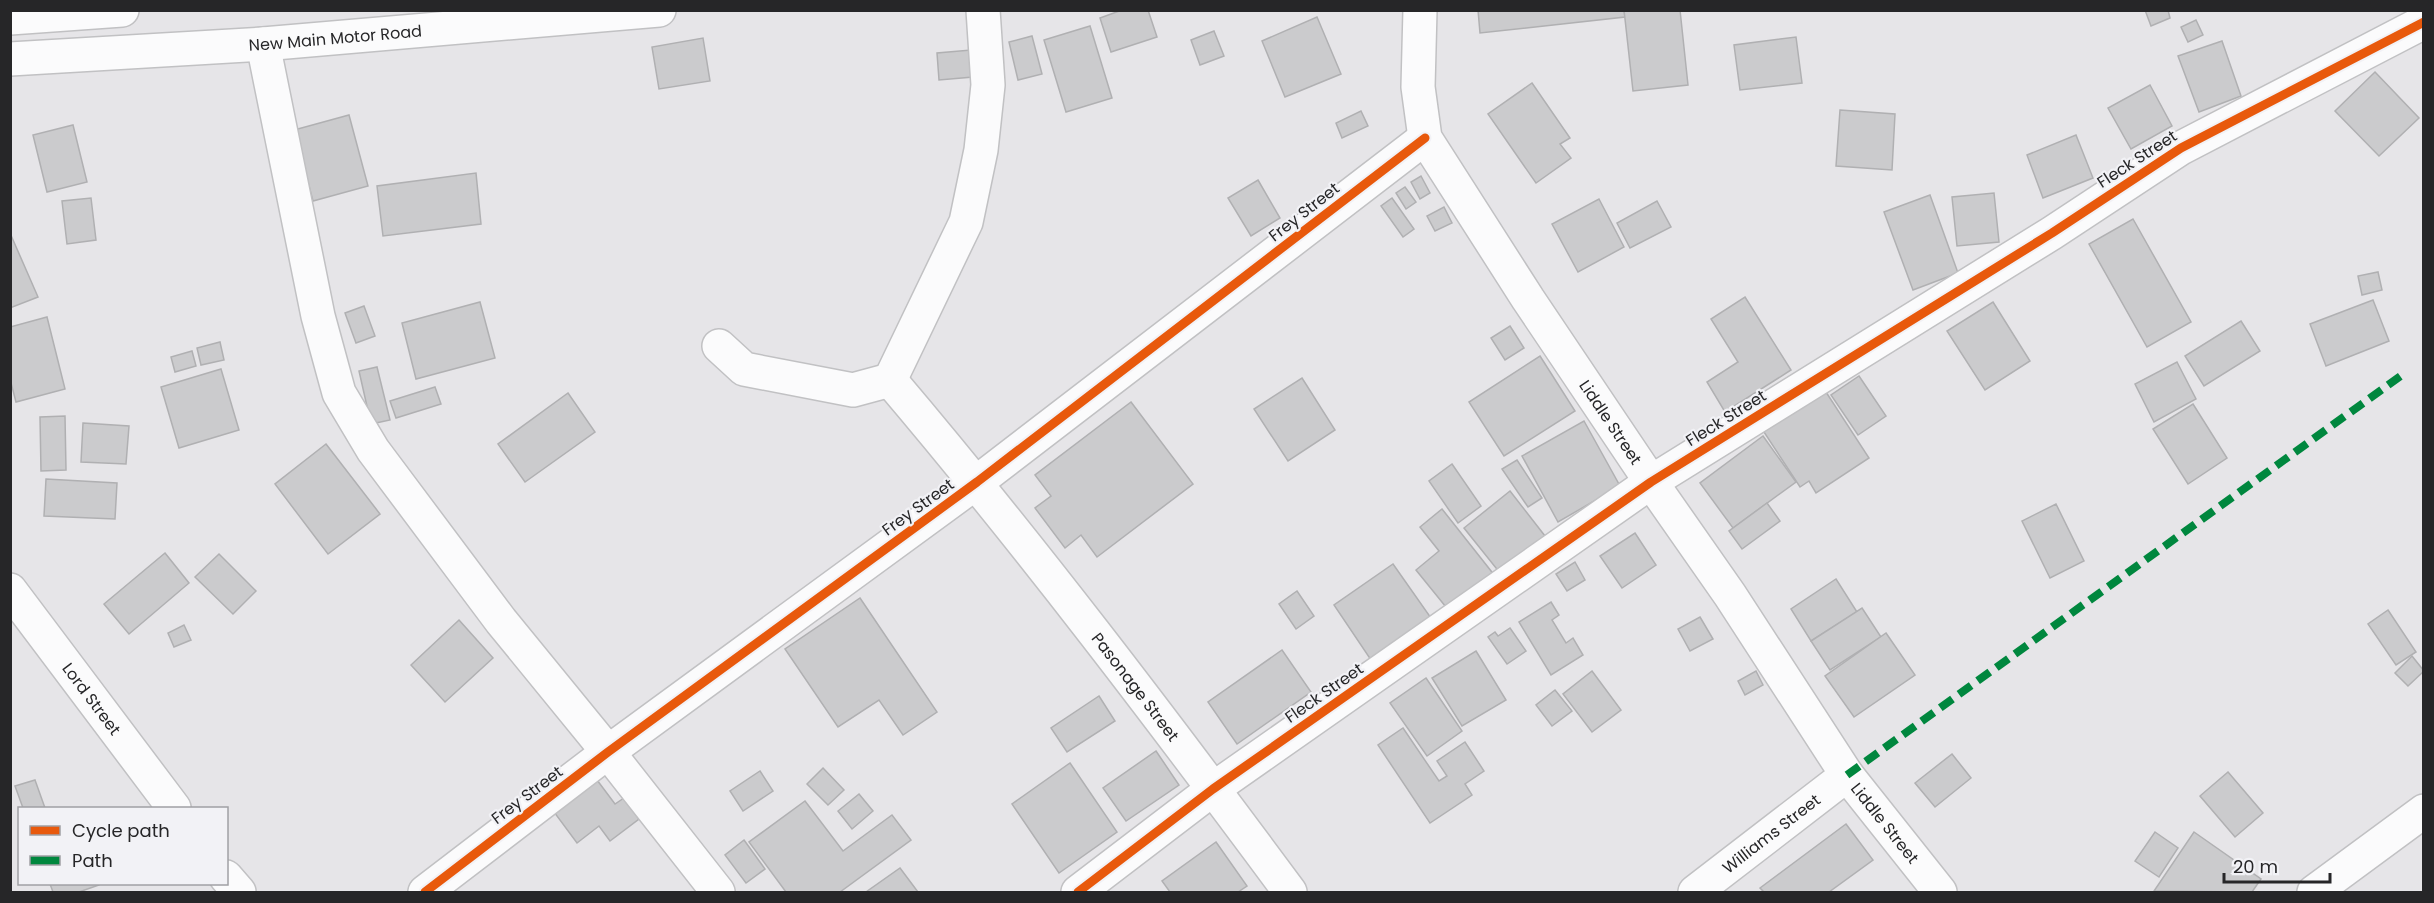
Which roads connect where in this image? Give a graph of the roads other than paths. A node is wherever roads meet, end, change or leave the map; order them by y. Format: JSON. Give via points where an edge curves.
{"nodes":[{"id":1,"x":122,"y":10,"type":"edge"},
{"id":2,"x":659,"y":10,"type":"edge"},
{"id":3,"x":983,"y":10,"type":"edge"},
{"id":4,"x":1420,"y":10,"type":"edge"},
{"id":5,"x":10,"y":18,"type":"edge"},
{"id":6,"x":2424,"y":22,"type":"edge"},
{"id":7,"x":263,"y":44,"type":"junction"},
{"id":8,"x":10,"y":59,"type":"edge"},
{"id":9,"x":1425,"y":138,"type":"junction"},
{"id":10,"x":719,"y":346,"type":"dead end"},
{"id":11,"x":890,"y":380,"type":"junction"},
{"id":12,"x":1651,"y":482,"type":"junction"},
{"id":13,"x":977,"y":483,"type":"junction"},
{"id":14,"x":10,"y":590,"type":"edge"},
{"id":15,"x":608,"y":752,"type":"junction"},
{"id":16,"x":1847,"y":775,"type":"junction"},
{"id":17,"x":1213,"y":789,"type":"junction"},
{"id":18,"x":173,"y":807,"type":"edge"},
{"id":19,"x":2424,"y":811,"type":"edge"},
{"id":20,"x":228,"y":879,"type":"edge"},
{"id":21,"x":239,"y":892,"type":"edge"},
{"id":22,"x":425,"y":892,"type":"edge"},
{"id":23,"x":718,"y":892,"type":"edge"},
{"id":24,"x":1078,"y":892,"type":"edge"},
{"id":25,"x":1290,"y":892,"type":"edge"},
{"id":26,"x":1695,"y":892,"type":"edge"},
{"id":27,"x":1940,"y":892,"type":"edge"},
{"id":28,"x":2314,"y":892,"type":"edge"}],
"edges":[{"from":1,"to":5,"type":"main road"},
{"from":2,"to":7,"type":"main road","name":"New Main Motor Road"},
{"from":3,"to":11,"type":"main road","via":[[988,85],[981,150],[966,222]]},
{"from":4,"to":9,"type":"main road","name":"Liddle Street","via":[[1418,87]]},
{"from":6,"to":12,"type":"main road","name":"Fleck Street","via":[[2181,148],[2052,233]]},
{"from":7,"to":8,"type":"main road","name":"New Main Motor Road"},
{"from":7,"to":15,"type":"main road","via":[[318,316],[339,393],[373,450],[501,621]]},
{"from":9,"to":12,"type":"main road","name":"Liddle Street"},
{"from":9,"to":13,"type":"main road","name":"Frey Street"},
{"from":10,"to":11,"type":"main road","via":[[744,369],[853,390]]},
{"from":11,"to":13,"type":"main road","name":"Pasonage Street"},
{"from":12,"to":16,"type":"main road","name":"Liddle Street"},
{"from":12,"to":17,"type":"main road","name":"Fleck Street"},
{"from":13,"to":15,"type":"main road","name":"Frey Street"},
{"from":13,"to":17,"type":"main road","name":"Pasonage Street"},
{"from":14,"to":18,"type":"main road","name":"Lord Street"},
{"from":15,"to":22,"type":"main road","name":"Frey Street"},
{"from":15,"to":23,"type":"main road"},
{"from":16,"to":26,"type":"main road","name":"Williams Street"},
{"from":16,"to":27,"type":"main road","name":"Liddle Street"},
{"from":17,"to":24,"type":"main road","name":"Fleck Street"},
{"from":17,"to":25,"type":"main road","name":"Pasonage Street"},
{"from":19,"to":28,"type":"main road"},
{"from":20,"to":21,"type":"main road"}]}
